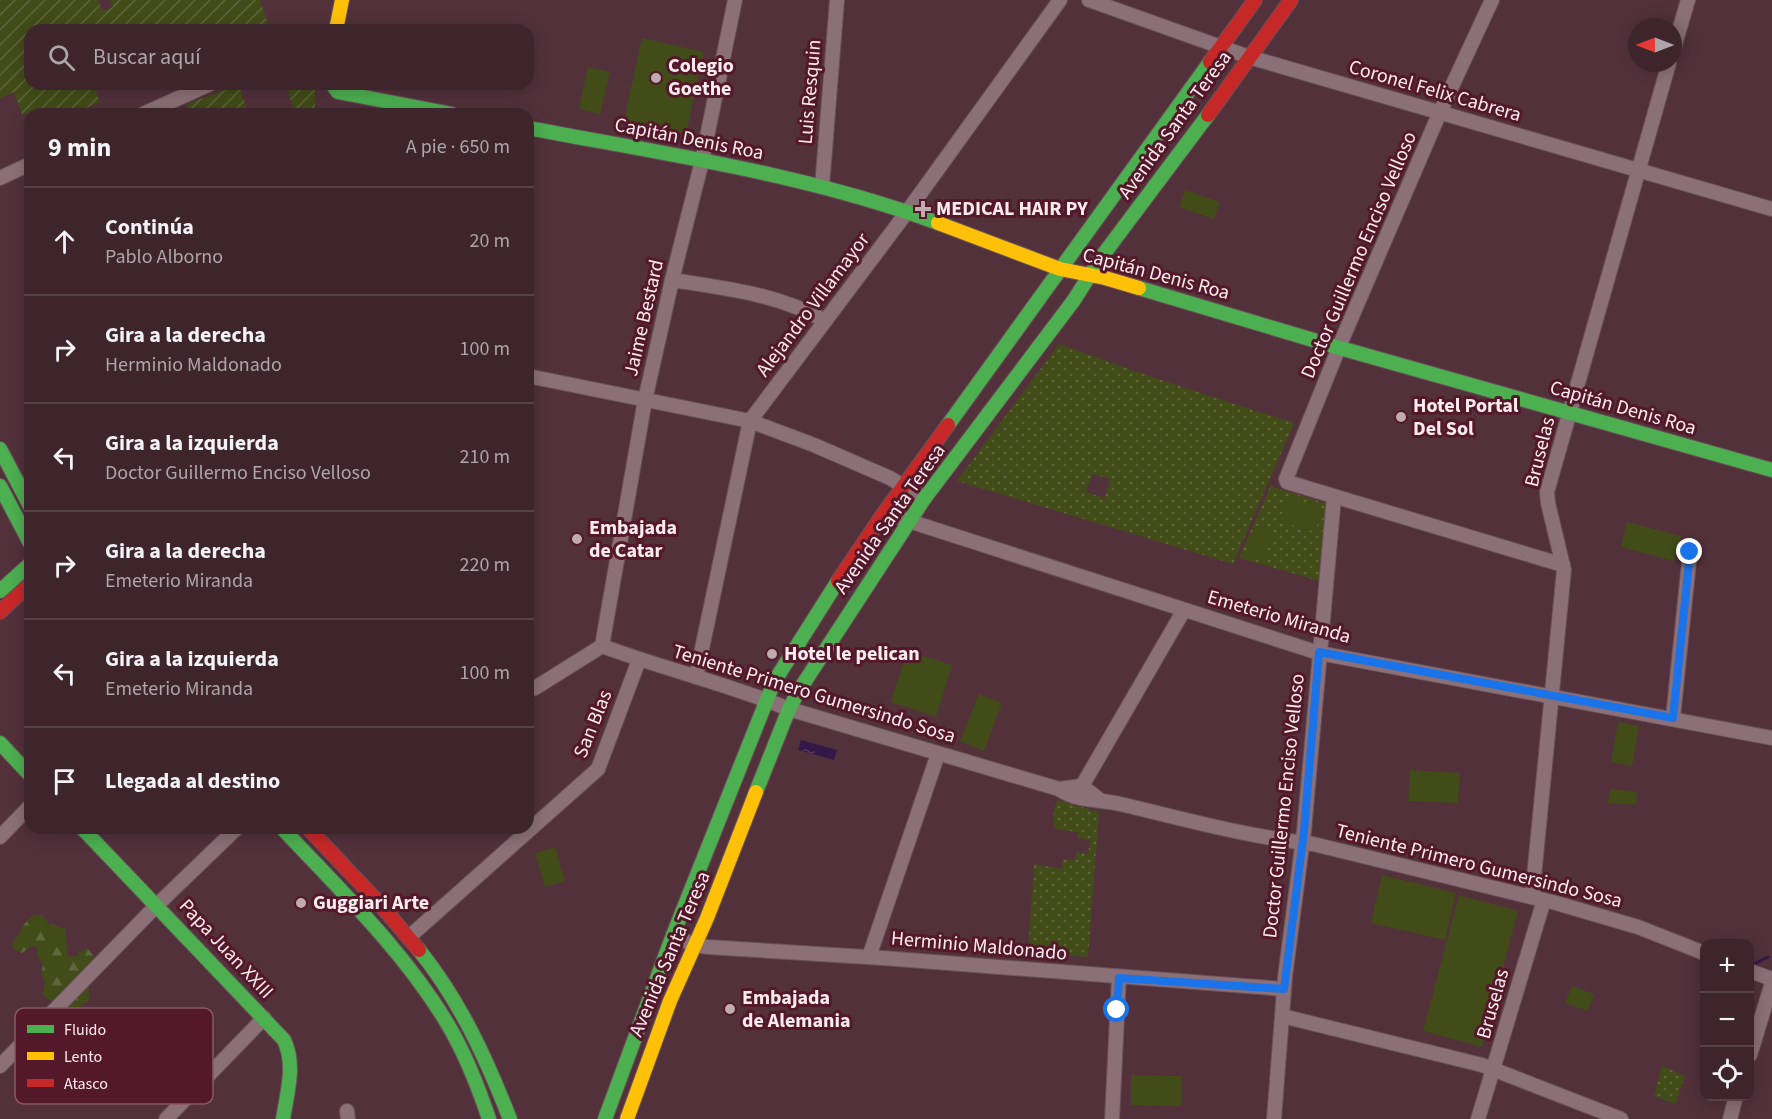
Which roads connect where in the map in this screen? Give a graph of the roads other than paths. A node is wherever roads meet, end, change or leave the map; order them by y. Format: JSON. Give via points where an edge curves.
{"nodes":[{"id":1,"x":342,"y":0,"type":"edge"},
{"id":2,"x":735,"y":0,"type":"edge"},
{"id":3,"x":837,"y":0,"type":"edge"},
{"id":4,"x":1060,"y":0,"type":"edge"},
{"id":5,"x":1089,"y":0,"type":"edge"},
{"id":6,"x":1255,"y":0,"type":"edge"},
{"id":7,"x":1291,"y":0,"type":"edge"},
{"id":8,"x":1492,"y":0,"type":"edge"},
{"id":9,"x":1688,"y":0,"type":"edge"},
{"id":10,"x":1682,"y":20,"type":"edge"},
{"id":11,"x":336,"y":24,"type":"edge"},
{"id":12,"x":1221,"y":48,"type":"junction"},
{"id":13,"x":1249,"y":57,"type":"junction"},
{"id":14,"x":1667,"y":72,"type":"edge"},
{"id":15,"x":197,"y":90,"type":"edge"},
{"id":16,"x":336,"y":90,"type":"edge"},
{"id":17,"x":156,"y":108,"type":"edge"},
{"id":18,"x":421,"y":108,"type":"edge"},
{"id":19,"x":1440,"y":112,"type":"junction"},
{"id":20,"x":534,"y":129,"type":"edge"},
{"id":21,"x":702,"y":161,"type":"junction"},
{"id":22,"x":24,"y":167,"type":"edge"},
{"id":23,"x":1638,"y":170,"type":"junction"},
{"id":24,"x":0,"y":178,"type":"edge"},
{"id":25,"x":822,"y":187,"type":"junction"},
{"id":26,"x":1772,"y":209,"type":"edge"},
{"id":27,"x":907,"y":213,"type":"junction"},
{"id":28,"x":1060,"y":269,"type":"junction"},
{"id":29,"x":1091,"y":274,"type":"junction"},
{"id":30,"x":672,"y":280,"type":"junction"},
{"id":31,"x":825,"y":321,"type":"junction"},
{"id":32,"x":1340,"y":348,"type":"junction"},
{"id":33,"x":534,"y":377,"type":"edge"},
{"id":34,"x":645,"y":400,"type":"junction"},
{"id":35,"x":1569,"y":413,"type":"junction"},
{"id":36,"x":750,"y":421,"type":"junction"},
{"id":37,"x":0,"y":448,"type":"edge"},
{"id":38,"x":1772,"y":470,"type":"edge"},
{"id":39,"x":0,"y":486,"type":"edge"},
{"id":40,"x":903,"y":486,"type":"junction"},
{"id":41,"x":24,"y":494,"type":"edge"},
{"id":42,"x":1334,"y":497,"type":"junction"},
{"id":43,"x":924,"y":499,"type":"junction"},
{"id":44,"x":884,"y":513,"type":"junction"},
{"id":45,"x":909,"y":523,"type":"junction"},
{"id":46,"x":24,"y":532,"type":"edge"},
{"id":47,"x":1690,"y":552,"type":"dead end"},
{"id":48,"x":1563,"y":565,"type":"junction"},
{"id":49,"x":24,"y":569,"type":"edge"},
{"id":50,"x":24,"y":589,"type":"edge"},
{"id":51,"x":0,"y":591,"type":"edge"},
{"id":52,"x":1,"y":609,"type":"edge"},
{"id":53,"x":1184,"y":610,"type":"junction"},
{"id":54,"x":602,"y":646,"type":"junction"},
{"id":55,"x":1319,"y":652,"type":"junction"},
{"id":56,"x":639,"y":660,"type":"junction"},
{"id":57,"x":696,"y":677,"type":"junction"},
{"id":58,"x":534,"y":688,"type":"edge"},
{"id":59,"x":1550,"y":695,"type":"junction"},
{"id":60,"x":766,"y":699,"type":"junction"},
{"id":61,"x":789,"y":709,"type":"junction"},
{"id":62,"x":1673,"y":718,"type":"junction"},
{"id":63,"x":1772,"y":738,"type":"edge"},
{"id":64,"x":0,"y":743,"type":"edge"},
{"id":65,"x":938,"y":754,"type":"junction"},
{"id":66,"x":24,"y":769,"type":"edge"},
{"id":67,"x":1082,"y":786,"type":"junction"},
{"id":68,"x":1059,"y":789,"type":"junction"},
{"id":69,"x":1100,"y":800,"type":"junction"},
{"id":70,"x":24,"y":813,"type":"edge"},
{"id":71,"x":534,"y":826,"type":"edge"},
{"id":72,"x":88,"y":834,"type":"edge"},
{"id":73,"x":231,"y":834,"type":"edge"},
{"id":74,"x":288,"y":834,"type":"edge"},
{"id":75,"x":314,"y":834,"type":"edge"},
{"id":76,"x":524,"y":834,"type":"edge"},
{"id":77,"x":0,"y":837,"type":"edge"},
{"id":78,"x":1301,"y":842,"type":"junction"},
{"id":79,"x":1538,"y":899,"type":"junction"},
{"id":80,"x":157,"y":905,"type":"junction"},
{"id":81,"x":673,"y":935,"type":"junction"},
{"id":82,"x":408,"y":937,"type":"junction"},
{"id":83,"x":694,"y":945,"type":"junction"},
{"id":84,"x":1700,"y":951,"type":"edge"},
{"id":85,"x":869,"y":957,"type":"junction"},
{"id":86,"x":1754,"y":973,"type":"edge"},
{"id":87,"x":1119,"y":978,"type":"junction"},
{"id":88,"x":1772,"y":981,"type":"edge"},
{"id":89,"x":1284,"y":989,"type":"junction"},
{"id":90,"x":57,"y":1008,"type":"edge"},
{"id":91,"x":1282,"y":1016,"type":"junction"},
{"id":92,"x":264,"y":1018,"type":"junction"},
{"id":93,"x":1751,"y":1047,"type":"edge"},
{"id":94,"x":15,"y":1051,"type":"edge"},
{"id":95,"x":0,"y":1066,"type":"edge"},
{"id":96,"x":1494,"y":1070,"type":"junction"},
{"id":97,"x":213,"y":1071,"type":"edge"},
{"id":98,"x":1735,"y":1101,"type":"edge"},
{"id":99,"x":181,"y":1104,"type":"edge"},
{"id":100,"x":166,"y":1119,"type":"edge"},
{"id":101,"x":283,"y":1119,"type":"edge"},
{"id":102,"x":489,"y":1119,"type":"edge"},
{"id":103,"x":510,"y":1119,"type":"edge"},
{"id":104,"x":605,"y":1119,"type":"edge"},
{"id":105,"x":627,"y":1119,"type":"edge"},
{"id":106,"x":1112,"y":1119,"type":"edge"},
{"id":107,"x":1274,"y":1119,"type":"edge"},
{"id":108,"x":1478,"y":1119,"type":"edge"},
{"id":109,"x":1621,"y":1119,"type":"edge"},
{"id":110,"x":1730,"y":1119,"type":"edge"}],
"edges":[{"from":1,"to":11,"type":"main road"},
{"from":2,"to":21,"type":"street","name":"Jaime Bestard"},
{"from":3,"to":25,"type":"street","name":"Luis Resquin"},
{"from":4,"to":27,"type":"street","name":"Alejandro Villamayor"},
{"from":5,"to":12,"type":"street","name":"Coronel Felix Cabrera"},
{"from":6,"to":12,"type":"main road","name":"Avenida Santa Teresa"},
{"from":7,"to":13,"type":"main road","name":"Avenida Santa Teresa"},
{"from":8,"to":19,"type":"street","name":"Doctor Guillermo Enciso Velloso"},
{"from":9,"to":10,"type":"street"},
{"from":12,"to":13,"type":"street","name":"Coronel Felix Cabrera"},
{"from":12,"to":28,"type":"main road","name":"Avenida Santa Teresa"},
{"from":13,"to":19,"type":"street","name":"Coronel Felix Cabrera"},
{"from":13,"to":29,"type":"main road","name":"Avenida Santa Teresa"},
{"from":14,"to":23,"type":"street","name":"Bruselas"},
{"from":15,"to":17,"type":"street"},
{"from":16,"to":18,"type":"main road"},
{"from":19,"to":23,"type":"street","name":"Coronel Felix Cabrera"},
{"from":19,"to":32,"type":"street","name":"Doctor Guillermo Enciso Velloso"},
{"from":20,"to":21,"type":"main road","name":"Capitán Denis Roa"},
{"from":21,"to":25,"type":"main road","name":"Capitán Denis Roa"},
{"from":21,"to":30,"type":"street","name":"Jaime Bestard"},
{"from":22,"to":24,"type":"street"},
{"from":23,"to":26,"type":"street","name":"Coronel Felix Cabrera"},
{"from":23,"to":35,"type":"street","name":"Bruselas"},
{"from":25,"to":27,"type":"main road","name":"Capitán Denis Roa"},
{"from":27,"to":28,"type":"main road","name":"Capitán Denis Roa"},
{"from":27,"to":31,"type":"street","name":"Alejandro Villamayor"},
{"from":28,"to":29,"type":"main road","name":"Capitán Denis Roa"},
{"from":28,"to":40,"type":"main road","name":"Avenida Santa Teresa"},
{"from":29,"to":32,"type":"main road","name":"Capitán Denis Roa"},
{"from":29,"to":43,"type":"main road","name":"Avenida Santa Teresa"},
{"from":30,"to":31,"type":"street","via":[[773,298]]},
{"from":30,"to":34,"type":"street","name":"Jaime Bestard"},
{"from":31,"to":36,"type":"street","name":"Alejandro Villamayor"},
{"from":32,"to":35,"type":"main road","name":"Capitán Denis Roa"},
{"from":32,"to":42,"type":"street","name":"Doctor Guillermo Enciso Velloso","via":[[1286,478],[1287,482]]},
{"from":33,"to":34,"type":"street"},
{"from":34,"to":36,"type":"street"},
{"from":34,"to":54,"type":"street","name":"Jaime Bestard"},
{"from":35,"to":38,"type":"main road","name":"Capitán Denis Roa"},
{"from":35,"to":48,"type":"street","name":"Bruselas","via":[[1548,492]]},
{"from":36,"to":40,"type":"street","via":[[822,448]]},
{"from":36,"to":57,"type":"street","name":"Alejandro Villamayor"},
{"from":37,"to":41,"type":"main road"},
{"from":39,"to":46,"type":"main road"},
{"from":40,"to":43,"type":"street"},
{"from":40,"to":44,"type":"main road","name":"Avenida Santa Teresa"},
{"from":42,"to":48,"type":"street","name":"Doctor Guillermo Enciso Velloso"},
{"from":42,"to":55,"type":"street","name":"Doctor Guillermo Enciso Velloso"},
{"from":43,"to":45,"type":"main road","name":"Avenida Santa Teresa"},
{"from":44,"to":45,"type":"street","name":"Emeterio Miranda"},
{"from":44,"to":60,"type":"main road","name":"Avenida Santa Teresa","via":[[814,616]]},
{"from":45,"to":53,"type":"street","name":"Emeterio Miranda"},
{"from":45,"to":61,"type":"main road","name":"Avenida Santa Teresa"},
{"from":47,"to":62,"type":"street"},
{"from":48,"to":59,"type":"street","name":"Bruselas"},
{"from":49,"to":51,"type":"main road"},
{"from":50,"to":52,"type":"main road"},
{"from":53,"to":55,"type":"street","name":"Emeterio Miranda"},
{"from":53,"to":67,"type":"street"},
{"from":54,"to":56,"type":"street","name":"Teniente Primero Gumersindo Sosa"},
{"from":54,"to":58,"type":"street"},
{"from":55,"to":59,"type":"street","name":"Emeterio Miranda"},
{"from":55,"to":78,"type":"street","name":"Doctor Guillermo Enciso Velloso"},
{"from":56,"to":57,"type":"street","name":"Teniente Primero Gumersindo Sosa"},
{"from":56,"to":71,"type":"street","name":"San Blas","via":[[598,769]]},
{"from":57,"to":60,"type":"street","name":"Teniente Primero Gumersindo Sosa"},
{"from":59,"to":62,"type":"street","name":"Emeterio Miranda"},
{"from":59,"to":79,"type":"street","name":"Bruselas"},
{"from":60,"to":61,"type":"street","name":"Teniente Primero Gumersindo Sosa"},
{"from":60,"to":81,"type":"main road","name":"Avenida Santa Teresa"},
{"from":61,"to":65,"type":"street","name":"Teniente Primero Gumersindo Sosa"},
{"from":61,"to":83,"type":"main road","name":"Avenida Santa Teresa"},
{"from":62,"to":63,"type":"street","name":"Emeterio Miranda"},
{"from":64,"to":66,"type":"main road"},
{"from":65,"to":68,"type":"street","name":"Teniente Primero Gumersindo Sosa"},
{"from":65,"to":85,"type":"street"},
{"from":67,"to":68,"type":"street"},
{"from":67,"to":69,"type":"street"},
{"from":68,"to":69,"type":"street","name":"Teniente Primero Gumersindo Sosa","via":[[1068,796]]},
{"from":69,"to":78,"type":"street","name":"Teniente Primero Gumersindo Sosa"},
{"from":70,"to":77,"type":"street"},
{"from":72,"to":80,"type":"main road","name":"Papa Juan XXIII"},
{"from":73,"to":80,"type":"street"},
{"from":74,"to":102,"type":"main road","via":[[375,928],[420,985],[464,1054]]},
{"from":75,"to":82,"type":"main road"},
{"from":76,"to":82,"type":"street","name":"San Blas"},
{"from":78,"to":79,"type":"street","name":"Teniente Primero Gumersindo Sosa"},
{"from":78,"to":89,"type":"street","name":"Doctor Guillermo Enciso Velloso"},
{"from":79,"to":84,"type":"street","name":"Teniente Primero Gumersindo Sosa","via":[[1638,927]]},
{"from":79,"to":96,"type":"street","name":"Bruselas"},
{"from":80,"to":90,"type":"street"},
{"from":80,"to":92,"type":"main road","name":"Papa Juan XXIII"},
{"from":81,"to":83,"type":"street","name":"Herminio Maldonado"},
{"from":81,"to":104,"type":"main road","name":"Avenida Santa Teresa"},
{"from":82,"to":103,"type":"main road","via":[[462,1012]]},
{"from":83,"to":85,"type":"street","name":"Herminio Maldonado"},
{"from":83,"to":105,"type":"main road","name":"Avenida Santa Teresa"},
{"from":85,"to":87,"type":"street","name":"Herminio Maldonado"},
{"from":86,"to":88,"type":"street"},
{"from":87,"to":89,"type":"street","name":"Herminio Maldonado"},
{"from":87,"to":106,"type":"street"},
{"from":88,"to":93,"type":"street"},
{"from":89,"to":91,"type":"street","name":"Doctor Guillermo Enciso Velloso"},
{"from":91,"to":96,"type":"street"},
{"from":91,"to":107,"type":"street","name":"Doctor Guillermo Enciso Velloso"},
{"from":92,"to":97,"type":"street"},
{"from":92,"to":101,"type":"main road","name":"Papa Juan XXIII","via":[[289,1047]]},
{"from":94,"to":95,"type":"street"},
{"from":96,"to":108,"type":"street","name":"Bruselas"},
{"from":96,"to":109,"type":"street"},
{"from":98,"to":110,"type":"street"},
{"from":99,"to":100,"type":"street"}]}
